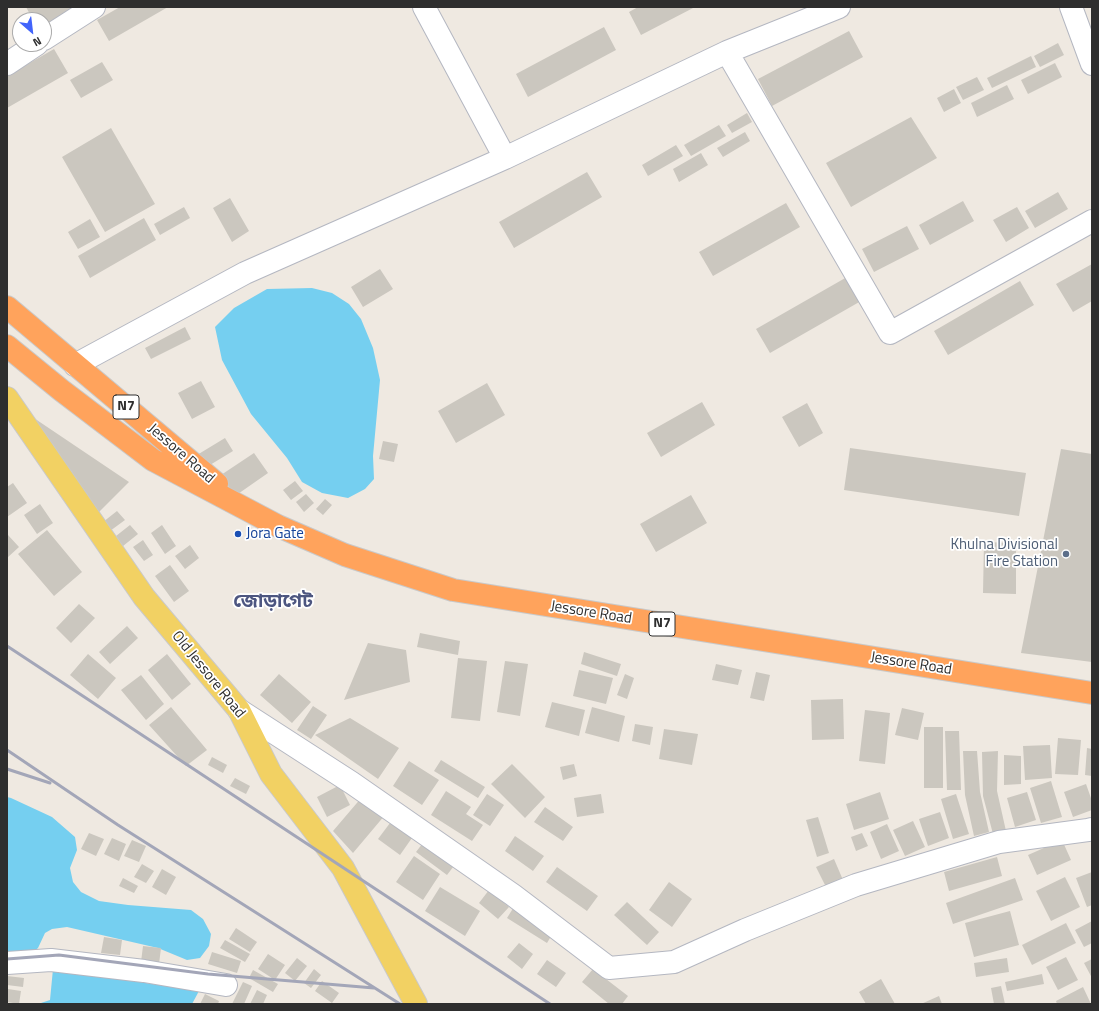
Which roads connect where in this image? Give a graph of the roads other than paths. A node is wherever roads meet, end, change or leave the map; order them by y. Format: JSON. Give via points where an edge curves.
{"nodes":[{"id":1,"x":94,"y":7,"type":"edge"},
{"id":2,"x":424,"y":7,"type":"edge"},
{"id":3,"x":839,"y":7,"type":"edge"},
{"id":4,"x":1071,"y":7,"type":"edge"},
{"id":5,"x":52,"y":34,"type":"edge"},
{"id":6,"x":25,"y":52,"type":"edge"},
{"id":7,"x":727,"y":52,"type":"junction"},
{"id":8,"x":7,"y":64,"type":"edge"},
{"id":9,"x":1092,"y":64,"type":"edge"},
{"id":10,"x":506,"y":158,"type":"junction"},
{"id":11,"x":1092,"y":221,"type":"edge"},
{"id":12,"x":7,"y":306,"type":"edge"},
{"id":13,"x":7,"y":346,"type":"edge"},
{"id":14,"x":75,"y":365,"type":"junction"},
{"id":15,"x":7,"y":398,"type":"edge"},
{"id":16,"x":245,"y":509,"type":"junction"},
{"id":17,"x":1092,"y":693,"type":"edge"},
{"id":18,"x":239,"y":710,"type":"junction"},
{"id":19,"x":1092,"y":829,"type":"edge"},
{"id":20,"x":7,"y":963,"type":"edge"},
{"id":21,"x":226,"y":985,"type":"dead end"},
{"id":22,"x":416,"y":1004,"type":"edge"}],
"edges":[{"from":1,"to":5,"type":"street"},
{"from":2,"to":10,"type":"street"},
{"from":3,"to":7,"type":"street"},
{"from":4,"to":9,"type":"street"},
{"from":6,"to":8,"type":"street"},
{"from":7,"to":10,"type":"street"},
{"from":7,"to":11,"type":"street","via":[[890,333]]},
{"from":10,"to":14,"type":"street","via":[[245,273]]},
{"from":12,"to":14,"type":"highway","name":"Jessore Road","number":"N7"},
{"from":13,"to":16,"type":"highway","name":"Jessore Road","number":"N7","via":[[153,460]]},
{"from":14,"to":16,"type":"highway","name":"Jessore Road","number":"N7"},
{"from":15,"to":18,"type":"main road","name":"Old Jessore Road","via":[[144,597]]},
{"from":16,"to":17,"type":"highway","name":"Jessore Road","number":"N7","via":[[345,555],[453,590]]},
{"from":18,"to":19,"type":"street","via":[[352,783],[513,895],[609,968],[674,962],[856,885],[999,842]]},
{"from":18,"to":22,"type":"main road","name":"Old Jessore Road","via":[[271,774],[343,868]]},
{"from":20,"to":21,"type":"street","via":[[51,960],[144,971]]}]}
